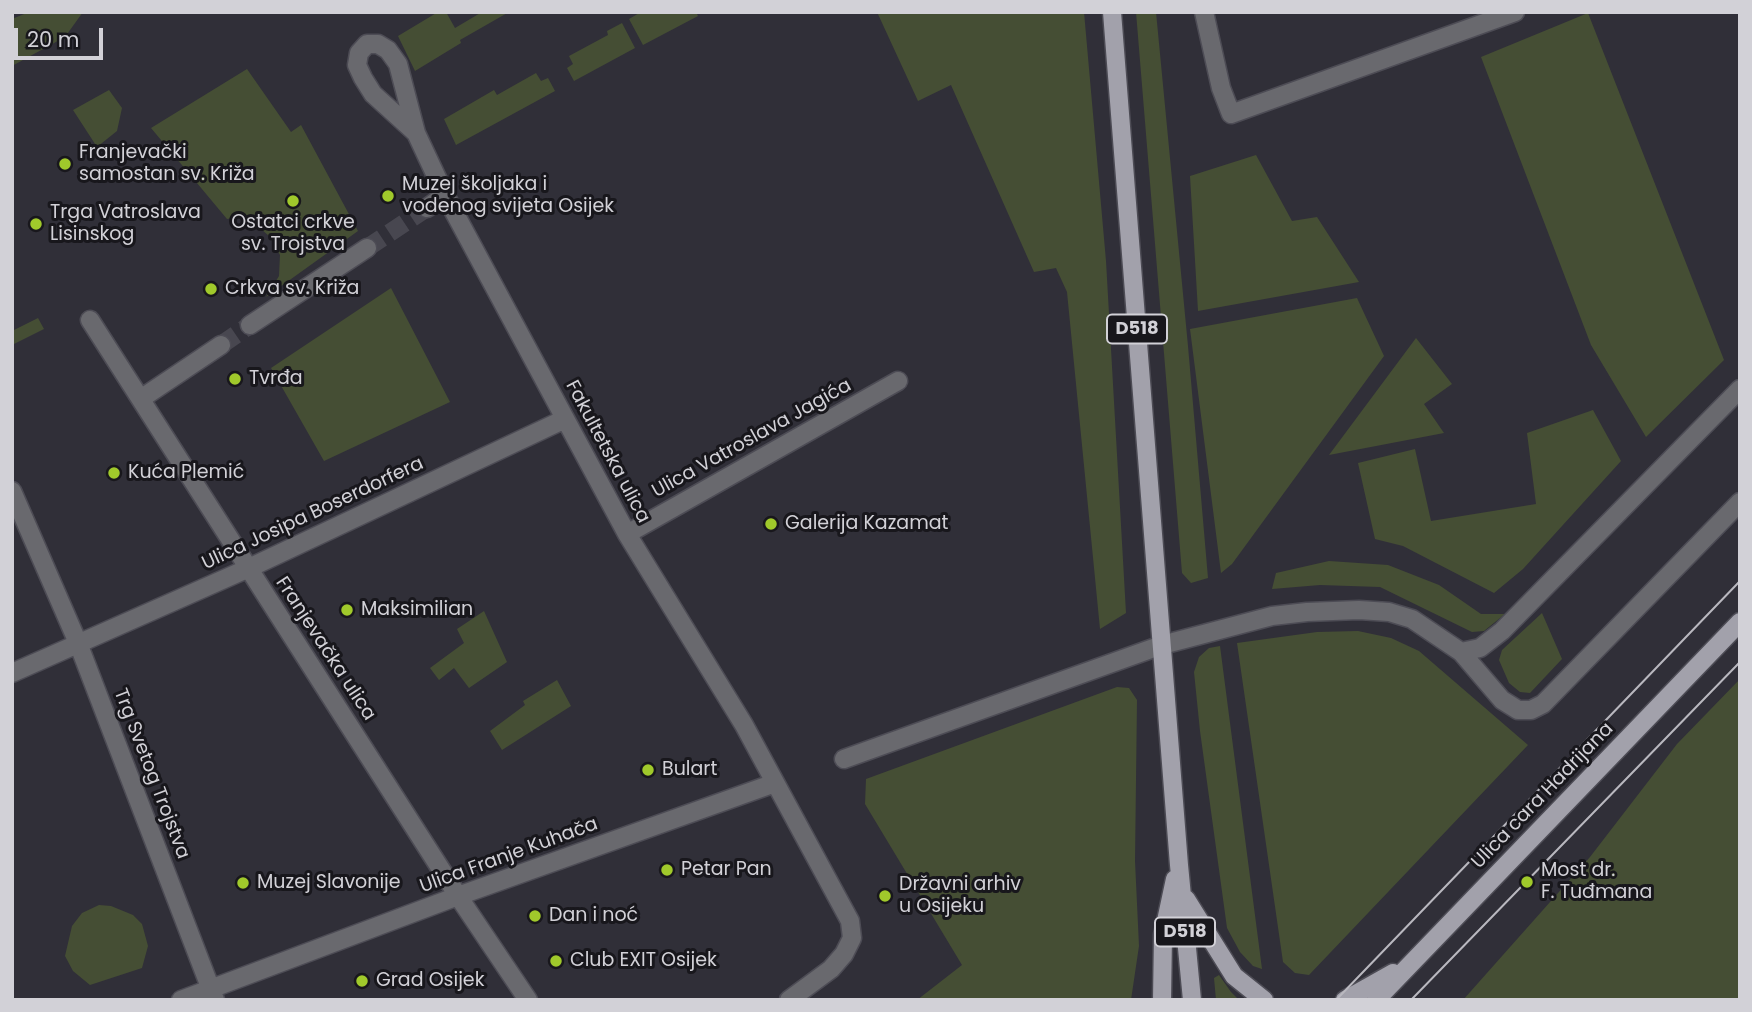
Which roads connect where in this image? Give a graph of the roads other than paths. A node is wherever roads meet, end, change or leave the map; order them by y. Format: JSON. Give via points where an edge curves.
{"nodes":[{"id":1,"x":1112,"y":12,"type":"edge"},
{"id":2,"x":1204,"y":12,"type":"edge"},
{"id":3,"x":1515,"y":12,"type":"edge"},
{"id":4,"x":416,"y":134,"type":"junction"},
{"id":5,"x":445,"y":195,"type":"junction"},
{"id":6,"x":427,"y":208,"type":"tunnel mouth"},
{"id":7,"x":367,"y":248,"type":"tunnel mouth"},
{"id":8,"x":90,"y":320,"type":"dead end"},
{"id":9,"x":250,"y":325,"type":"tunnel mouth"},
{"id":10,"x":221,"y":345,"type":"tunnel mouth"},
{"id":11,"x":898,"y":381,"type":"dead end"},
{"id":12,"x":1740,"y":389,"type":"edge"},
{"id":13,"x":142,"y":398,"type":"junction"},
{"id":14,"x":565,"y":419,"type":"junction"},
{"id":15,"x":12,"y":491,"type":"edge"},
{"id":16,"x":1740,"y":502,"type":"edge"},
{"id":17,"x":626,"y":534,"type":"junction"},
{"id":18,"x":249,"y":568,"type":"junction"},
{"id":19,"x":1740,"y":622,"type":"edge"},
{"id":20,"x":78,"y":643,"type":"junction"},
{"id":21,"x":1162,"y":645,"type":"junction"},
{"id":22,"x":1461,"y":652,"type":"junction"},
{"id":23,"x":12,"y":673,"type":"edge"},
{"id":24,"x":844,"y":760,"type":"dead end"},
{"id":25,"x":775,"y":783,"type":"junction"},
{"id":26,"x":1179,"y":865,"type":"junction"},
{"id":27,"x":1181,"y":890,"type":"junction"},
{"id":28,"x":458,"y":896,"type":"junction"},
{"id":29,"x":1419,"y":956,"type":"junction"},
{"id":30,"x":213,"y":994,"type":"edge"},
{"id":31,"x":181,"y":1000,"type":"edge"},
{"id":32,"x":528,"y":1000,"type":"edge"},
{"id":33,"x":789,"y":1000,"type":"edge"},
{"id":34,"x":1162,"y":1000,"type":"edge"},
{"id":35,"x":1192,"y":1000,"type":"edge"},
{"id":36,"x":1264,"y":1000,"type":"edge"},
{"id":37,"x":1345,"y":1000,"type":"edge"},
{"id":38,"x":1376,"y":1000,"type":"edge"},
{"id":39,"x":1386,"y":1000,"type":"edge"}],
"edges":[{"from":1,"to":21,"type":"main road","number":"D518"},
{"from":2,"to":3,"type":"street","via":[[1231,114]]},
{"from":4,"to":4,"type":"street","name":"Fakultetska ulica","via":[[398,64],[388,50],[368,44],[359,52],[357,65],[363,78],[373,94]]},
{"from":4,"to":5,"type":"street","name":"Fakultetska ulica"},
{"from":5,"to":6,"type":"street"},
{"from":5,"to":14,"type":"street","name":"Fakultetska ulica"},
{"from":7,"to":9,"type":"street"},
{"from":8,"to":13,"type":"street","name":"Franjevačka ulica"},
{"from":10,"to":13,"type":"street"},
{"from":11,"to":17,"type":"street","name":"Ulica Vatroslava Jagića"},
{"from":12,"to":22,"type":"street","via":[[1502,631],[1480,648]]},
{"from":13,"to":18,"type":"street","name":"Franjevačka ulica"},
{"from":14,"to":17,"type":"street","name":"Fakultetska ulica"},
{"from":14,"to":18,"type":"street","name":"Ulica Josipa Boserdorfera"},
{"from":15,"to":20,"type":"street","name":"Trg Svetog Trojstva"},
{"from":16,"to":22,"type":"street","via":[[1543,704],[1517,710],[1494,692]]},
{"from":17,"to":25,"type":"street","name":"Fakultetska ulica"},
{"from":18,"to":20,"type":"street","name":"Ulica Josipa Boserdorfera"},
{"from":18,"to":28,"type":"street","name":"Franjevačka ulica"},
{"from":19,"to":29,"type":"main road","name":"Ulica cara Hadrijana"},
{"from":20,"to":23,"type":"street"},
{"from":20,"to":30,"type":"street","name":"Trg Svetog Trojstva"},
{"from":21,"to":22,"type":"street","via":[[1272,616],[1359,610],[1389,612],[1412,620]]},
{"from":21,"to":24,"type":"street"},
{"from":21,"to":26,"type":"main road","number":"D518"},
{"from":25,"to":28,"type":"street","name":"Ulica Franje Kuhača"},
{"from":25,"to":33,"type":"street","name":"Fakultetska ulica","via":[[850,921],[852,938],[831,969]]},
{"from":26,"to":27,"type":"main road","number":"D518"},
{"from":26,"to":34,"type":"main road","via":[[1163,935]]},
{"from":27,"to":35,"type":"main road","number":"D518"},
{"from":27,"to":36,"type":"main road","via":[[1234,976]]},
{"from":28,"to":30,"type":"street","name":"Ulica Franje Kuhača"},
{"from":28,"to":32,"type":"street","name":"Franjevačka ulica"},
{"from":29,"to":37,"type":"main road"},
{"from":29,"to":38,"type":"main road","name":"Ulica cara Hadrijana"},
{"from":29,"to":39,"type":"main road"},
{"from":30,"to":31,"type":"street","name":"Ulica Franje Kuhača"}]}
